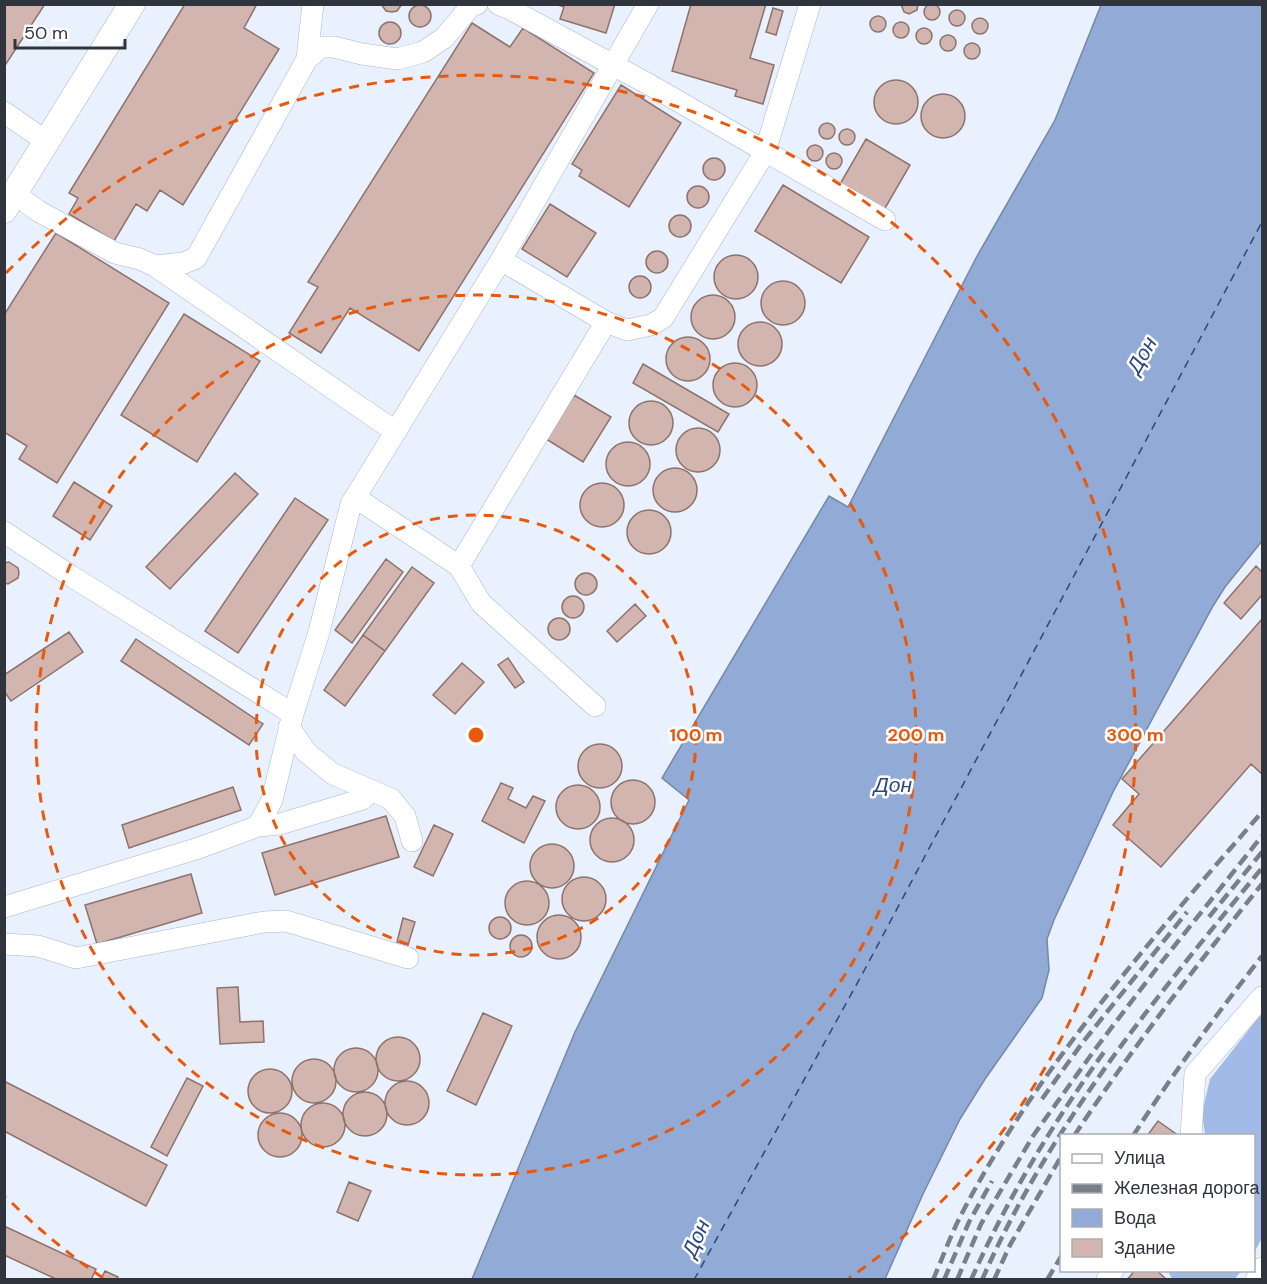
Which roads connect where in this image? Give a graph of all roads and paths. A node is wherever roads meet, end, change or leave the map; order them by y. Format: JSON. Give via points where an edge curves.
{"nodes":[{"id":1,"x":132,"y":4,"type":"edge"},
{"id":2,"x":313,"y":4,"type":"edge"},
{"id":3,"x":477,"y":4,"type":"edge"},
{"id":4,"x":648,"y":4,"type":"edge"},
{"id":5,"x":810,"y":4,"type":"edge"},
{"id":6,"x":499,"y":5,"type":"edge"},
{"id":7,"x":307,"y":59,"type":"junction"},
{"id":8,"x":615,"y":66,"type":"junction"},
{"id":9,"x":4,"y":112,"type":"edge"},
{"id":10,"x":47,"y":142,"type":"junction"},
{"id":11,"x":765,"y":152,"type":"junction"},
{"id":12,"x":10,"y":202,"type":"edge"},
{"id":13,"x":885,"y":220,"type":"dead end"},
{"id":14,"x":501,"y":260,"type":"junction"},
{"id":15,"x":155,"y":266,"type":"junction"},
{"id":16,"x":606,"y":322,"type":"junction"},
{"id":17,"x":396,"y":432,"type":"junction"},
{"id":18,"x":356,"y":498,"type":"junction"},
{"id":19,"x":4,"y":532,"type":"edge"},
{"id":20,"x":459,"y":566,"type":"junction"},
{"id":21,"x":595,"y":706,"type":"dead end"},
{"id":22,"x":291,"y":720,"type":"junction"},
{"id":23,"x":369,"y":791,"type":"junction"},
{"id":24,"x":258,"y":826,"type":"junction"},
{"id":25,"x":412,"y":841,"type":"dead end"},
{"id":26,"x":4,"y":907,"type":"edge"},
{"id":27,"x":4,"y":944,"type":"edge"},
{"id":28,"x":408,"y":958,"type":"dead end"},
{"id":29,"x":1263,"y":997,"type":"edge"},
{"id":30,"x":1191,"y":1134,"type":"edge"},
{"id":31,"x":1263,"y":1268,"type":"edge"},
{"id":32,"x":1256,"y":1280,"type":"edge"}],
"edges":[{"from":1,"to":10,"type":"main road"},
{"from":2,"to":7,"type":"street"},
{"from":3,"to":7,"type":"street","via":[[444,38],[423,52],[397,59],[321,47]]},
{"from":4,"to":8,"type":"street"},
{"from":5,"to":11,"type":"street"},
{"from":6,"to":8,"type":"street"},
{"from":7,"to":15,"type":"street","via":[[196,258]]},
{"from":8,"to":11,"type":"street"},
{"from":8,"to":14,"type":"street"},
{"from":9,"to":10,"type":"street"},
{"from":10,"to":12,"type":"main road"},
{"from":11,"to":13,"type":"street"},
{"from":11,"to":16,"type":"street","via":[[663,318],[627,330]]},
{"from":12,"to":15,"type":"street","via":[[38,211],[115,253]]},
{"from":14,"to":16,"type":"street"},
{"from":14,"to":17,"type":"street"},
{"from":15,"to":17,"type":"street"},
{"from":16,"to":20,"type":"street"},
{"from":17,"to":18,"type":"street"},
{"from":18,"to":20,"type":"street"},
{"from":18,"to":22,"type":"street","via":[[351,504],[319,632]]},
{"from":19,"to":22,"type":"street"},
{"from":20,"to":21,"type":"street","via":[[481,603]]},
{"from":22,"to":23,"type":"street","via":[[306,752],[333,774]]},
{"from":22,"to":24,"type":"street","via":[[272,800]]},
{"from":23,"to":24,"type":"street","via":[[363,799],[280,824]]},
{"from":23,"to":25,"type":"street","via":[[391,799],[405,816]]},
{"from":24,"to":26,"type":"street","via":[[199,848]]},
{"from":27,"to":28,"type":"street","via":[[38,946],[76,958],[286,921]]},
{"from":29,"to":30,"type":"street","via":[[1195,1074]]},
{"from":31,"to":32,"type":"street"}]}
